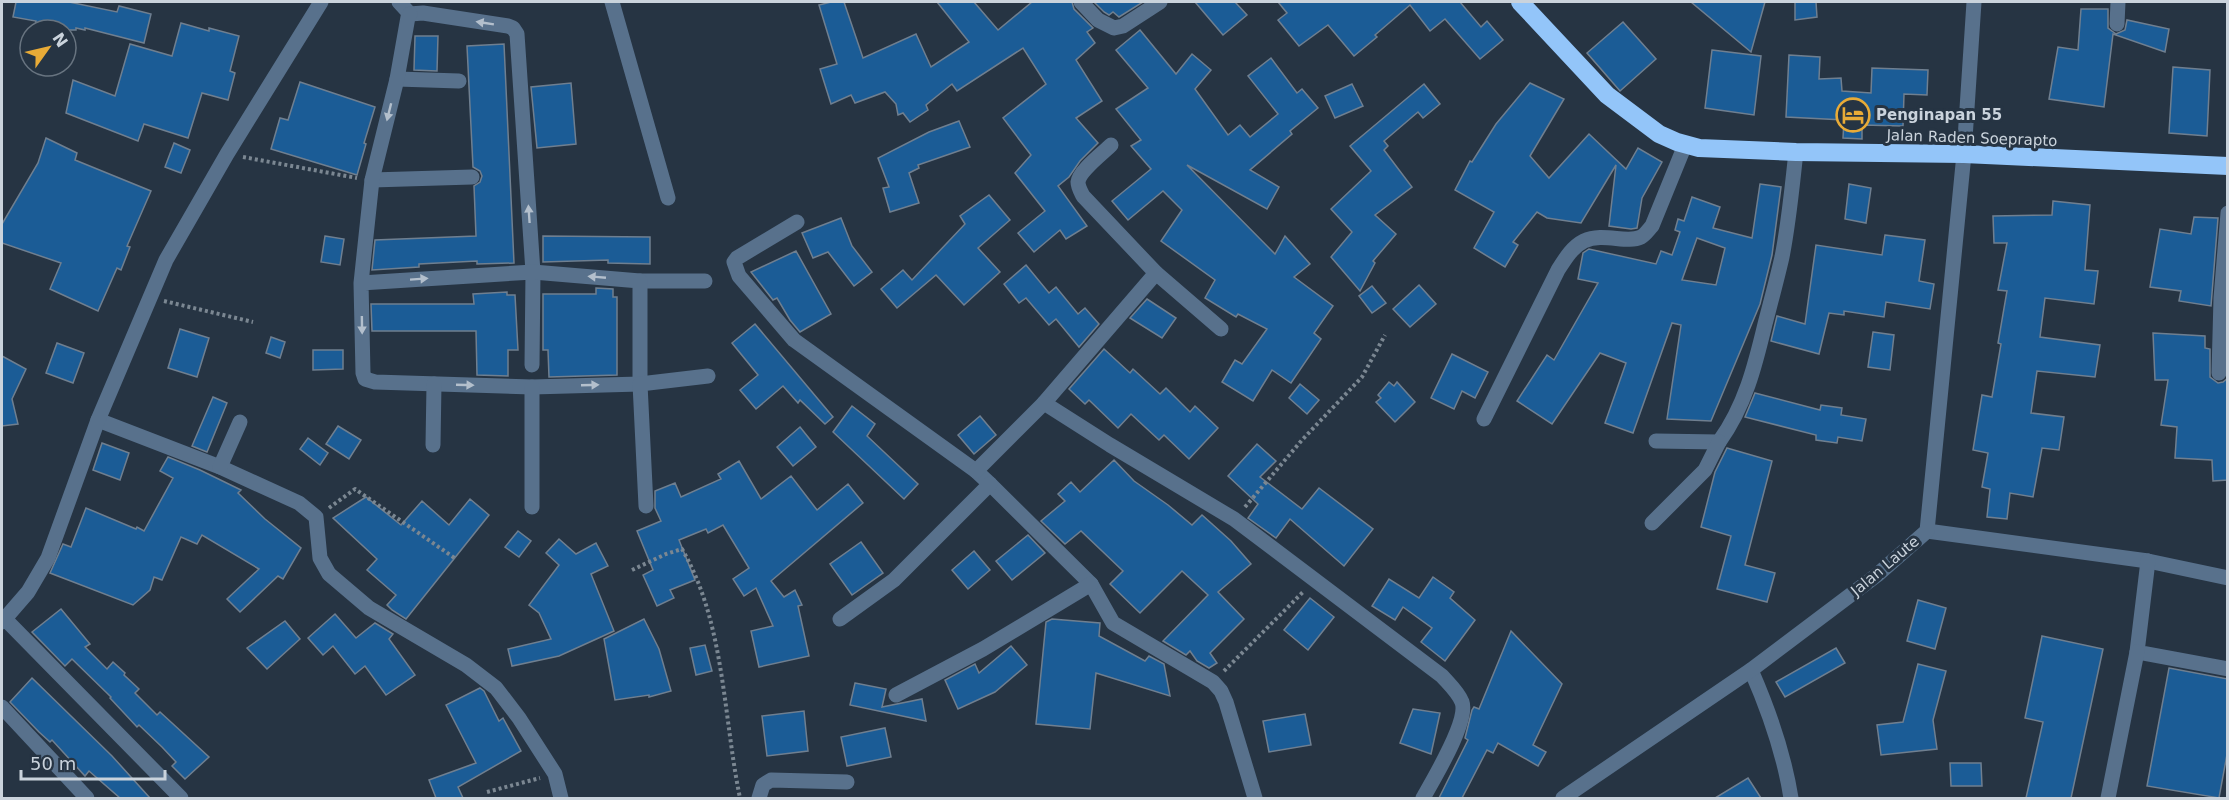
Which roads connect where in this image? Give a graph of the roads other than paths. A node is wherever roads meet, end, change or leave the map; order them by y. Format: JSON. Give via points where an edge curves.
{"nodes":[{"id":1,"x":321,"y":2,"type":"edge"},
{"id":2,"x":399,"y":2,"type":"edge"},
{"id":3,"x":612,"y":2,"type":"edge"},
{"id":4,"x":1081,"y":2,"type":"edge"},
{"id":5,"x":1160,"y":2,"type":"edge"},
{"id":6,"x":1520,"y":2,"type":"edge"},
{"id":7,"x":1974,"y":2,"type":"edge"},
{"id":8,"x":2118,"y":2,"type":"edge"},
{"id":9,"x":410,"y":14,"type":"junction"},
{"id":10,"x":2117,"y":24,"type":"dead end"},
{"id":11,"x":397,"y":79,"type":"junction"},
{"id":12,"x":459,"y":81,"type":"dead end"},
{"id":13,"x":1111,"y":145,"type":"dead end"},
{"id":14,"x":1685,"y":145,"type":"junction"},
{"id":15,"x":1796,"y":152,"type":"junction"},
{"id":16,"x":1964,"y":154,"type":"junction"},
{"id":17,"x":2228,"y":166,"type":"edge"},
{"id":18,"x":472,"y":177,"type":"dead end"},
{"id":19,"x":372,"y":180,"type":"junction"},
{"id":20,"x":668,"y":198,"type":"dead end"},
{"id":21,"x":2228,"y":213,"type":"edge"},
{"id":22,"x":797,"y":222,"type":"dead end"},
{"id":23,"x":533,"y":272,"type":"junction"},
{"id":24,"x":1156,"y":273,"type":"junction"},
{"id":25,"x":705,"y":280,"type":"dead end"},
{"id":26,"x":640,"y":281,"type":"junction"},
{"id":27,"x":361,"y":283,"type":"junction"},
{"id":28,"x":1221,"y":329,"type":"dead end"},
{"id":29,"x":532,"y":365,"type":"dead end"},
{"id":30,"x":2219,"y":373,"type":"dead end"},
{"id":31,"x":708,"y":376,"type":"dead end"},
{"id":32,"x":434,"y":384,"type":"junction"},
{"id":33,"x":640,"y":384,"type":"junction"},
{"id":34,"x":532,"y":387,"type":"junction"},
{"id":35,"x":1044,"y":403,"type":"junction"},
{"id":36,"x":1484,"y":419,"type":"dead end"},
{"id":37,"x":99,"y":420,"type":"junction"},
{"id":38,"x":240,"y":422,"type":"dead end"},
{"id":39,"x":1656,"y":441,"type":"dead end"},
{"id":40,"x":1719,"y":442,"type":"junction"},
{"id":41,"x":433,"y":445,"type":"dead end"},
{"id":42,"x":220,"y":467,"type":"junction"},
{"id":43,"x":976,"y":471,"type":"junction"},
{"id":44,"x":990,"y":484,"type":"junction"},
{"id":45,"x":646,"y":506,"type":"dead end"},
{"id":46,"x":532,"y":507,"type":"dead end"},
{"id":47,"x":1652,"y":523,"type":"dead end"},
{"id":48,"x":1927,"y":531,"type":"junction"},
{"id":49,"x":2148,"y":561,"type":"junction"},
{"id":50,"x":2228,"y":578,"type":"edge"},
{"id":51,"x":1091,"y":584,"type":"junction"},
{"id":52,"x":840,"y":619,"type":"dead end"},
{"id":53,"x":3,"y":620,"type":"edge"},
{"id":54,"x":2137,"y":652,"type":"junction"},
{"id":55,"x":2228,"y":669,"type":"edge"},
{"id":56,"x":1751,"y":670,"type":"junction"},
{"id":57,"x":896,"y":695,"type":"dead end"},
{"id":58,"x":2,"y":707,"type":"edge"},
{"id":59,"x":847,"y":782,"type":"dead end"},
{"id":60,"x":87,"y":798,"type":"edge"},
{"id":61,"x":181,"y":798,"type":"edge"},
{"id":62,"x":561,"y":798,"type":"edge"},
{"id":63,"x":759,"y":798,"type":"edge"},
{"id":64,"x":1255,"y":798,"type":"edge"},
{"id":65,"x":1423,"y":798,"type":"edge"},
{"id":66,"x":1563,"y":798,"type":"edge"},
{"id":67,"x":1791,"y":798,"type":"edge"},
{"id":68,"x":2108,"y":798,"type":"edge"}],
"edges":[{"from":1,"to":37,"type":"street","via":[[166,260]]},
{"from":2,"to":9,"type":"street"},
{"from":3,"to":20,"type":"street"},
{"from":4,"to":5,"type":"street","via":[[1098,20],[1114,28]]},
{"from":6,"to":14,"type":"highway","name":"Jalan Raden Soeprapto","via":[[1607,95],[1659,134]]},
{"from":7,"to":16,"type":"street","name":"Jalan Laute"},
{"from":8,"to":10,"type":"street"},
{"from":9,"to":11,"type":"street"},
{"from":23,"to":9,"type":"street","one_way":true,"via":[[515,30]]},
{"from":11,"to":12,"type":"street"},
{"from":11,"to":19,"type":"street","one_way":true},
{"from":13,"to":24,"type":"street","via":[[1084,171],[1078,186]]},
{"from":14,"to":15,"type":"highway","name":"Jalan Raden Soeprapto"},
{"from":14,"to":36,"type":"street","via":[[1652,226],[1642,236],[1593,238],[1573,248],[1558,270]]},
{"from":15,"to":16,"type":"highway","name":"Jalan Raden Soeprapto"},
{"from":15,"to":40,"type":"street","via":[[1782,256],[1755,367],[1744,399]]},
{"from":16,"to":17,"type":"highway","name":"Jalan Raden Soeprapto"},
{"from":16,"to":48,"type":"street","name":"Jalan Laute"},
{"from":18,"to":19,"type":"street"},
{"from":19,"to":27,"type":"street"},
{"from":21,"to":30,"type":"street","via":[[2220,298]]},
{"from":22,"to":43,"type":"street","via":[[737,258],[734,262],[739,276],[794,340]]},
{"from":26,"to":23,"type":"street","one_way":true},
{"from":27,"to":23,"type":"street","one_way":true},
{"from":23,"to":29,"type":"street"},
{"from":24,"to":28,"type":"street"},
{"from":24,"to":35,"type":"street"},
{"from":25,"to":26,"type":"street"},
{"from":26,"to":33,"type":"street"},
{"from":27,"to":32,"type":"street","one_way":true,"via":[[365,379]]},
{"from":31,"to":33,"type":"street"},
{"from":32,"to":34,"type":"street","one_way":true},
{"from":32,"to":41,"type":"street"},
{"from":34,"to":33,"type":"street","one_way":true},
{"from":33,"to":45,"type":"street"},
{"from":34,"to":46,"type":"street"},
{"from":35,"to":43,"type":"street"},
{"from":35,"to":65,"type":"street","via":[[1234,519],[1442,676],[1456,691],[1464,711],[1450,748]]},
{"from":37,"to":42,"type":"street"},
{"from":37,"to":53,"type":"street","via":[[48,558],[28,592]]},
{"from":38,"to":42,"type":"street"},
{"from":39,"to":40,"type":"street"},
{"from":40,"to":47,"type":"street","via":[[1705,470]]},
{"from":42,"to":62,"type":"street","via":[[299,503],[316,517],[320,558],[329,574],[369,608],[485,679],[505,699],[555,774]]},
{"from":43,"to":44,"type":"street"},
{"from":44,"to":51,"type":"street"},
{"from":44,"to":52,"type":"street","via":[[894,580]]},
{"from":48,"to":49,"type":"street"},
{"from":48,"to":56,"type":"street","name":"Jalan Laute"},
{"from":49,"to":50,"type":"street"},
{"from":49,"to":54,"type":"street"},
{"from":51,"to":57,"type":"street","via":[[983,649]]},
{"from":51,"to":64,"type":"street","via":[[1113,623],[1213,682],[1221,691]]},
{"from":53,"to":61,"type":"street"},
{"from":54,"to":55,"type":"street"},
{"from":54,"to":68,"type":"street"},
{"from":56,"to":66,"type":"street","name":"Jalan Laute"},
{"from":56,"to":67,"type":"street","via":[[1776,735]]},
{"from":58,"to":60,"type":"street"},
{"from":59,"to":63,"type":"street","via":[[771,780],[763,786]]}]}
